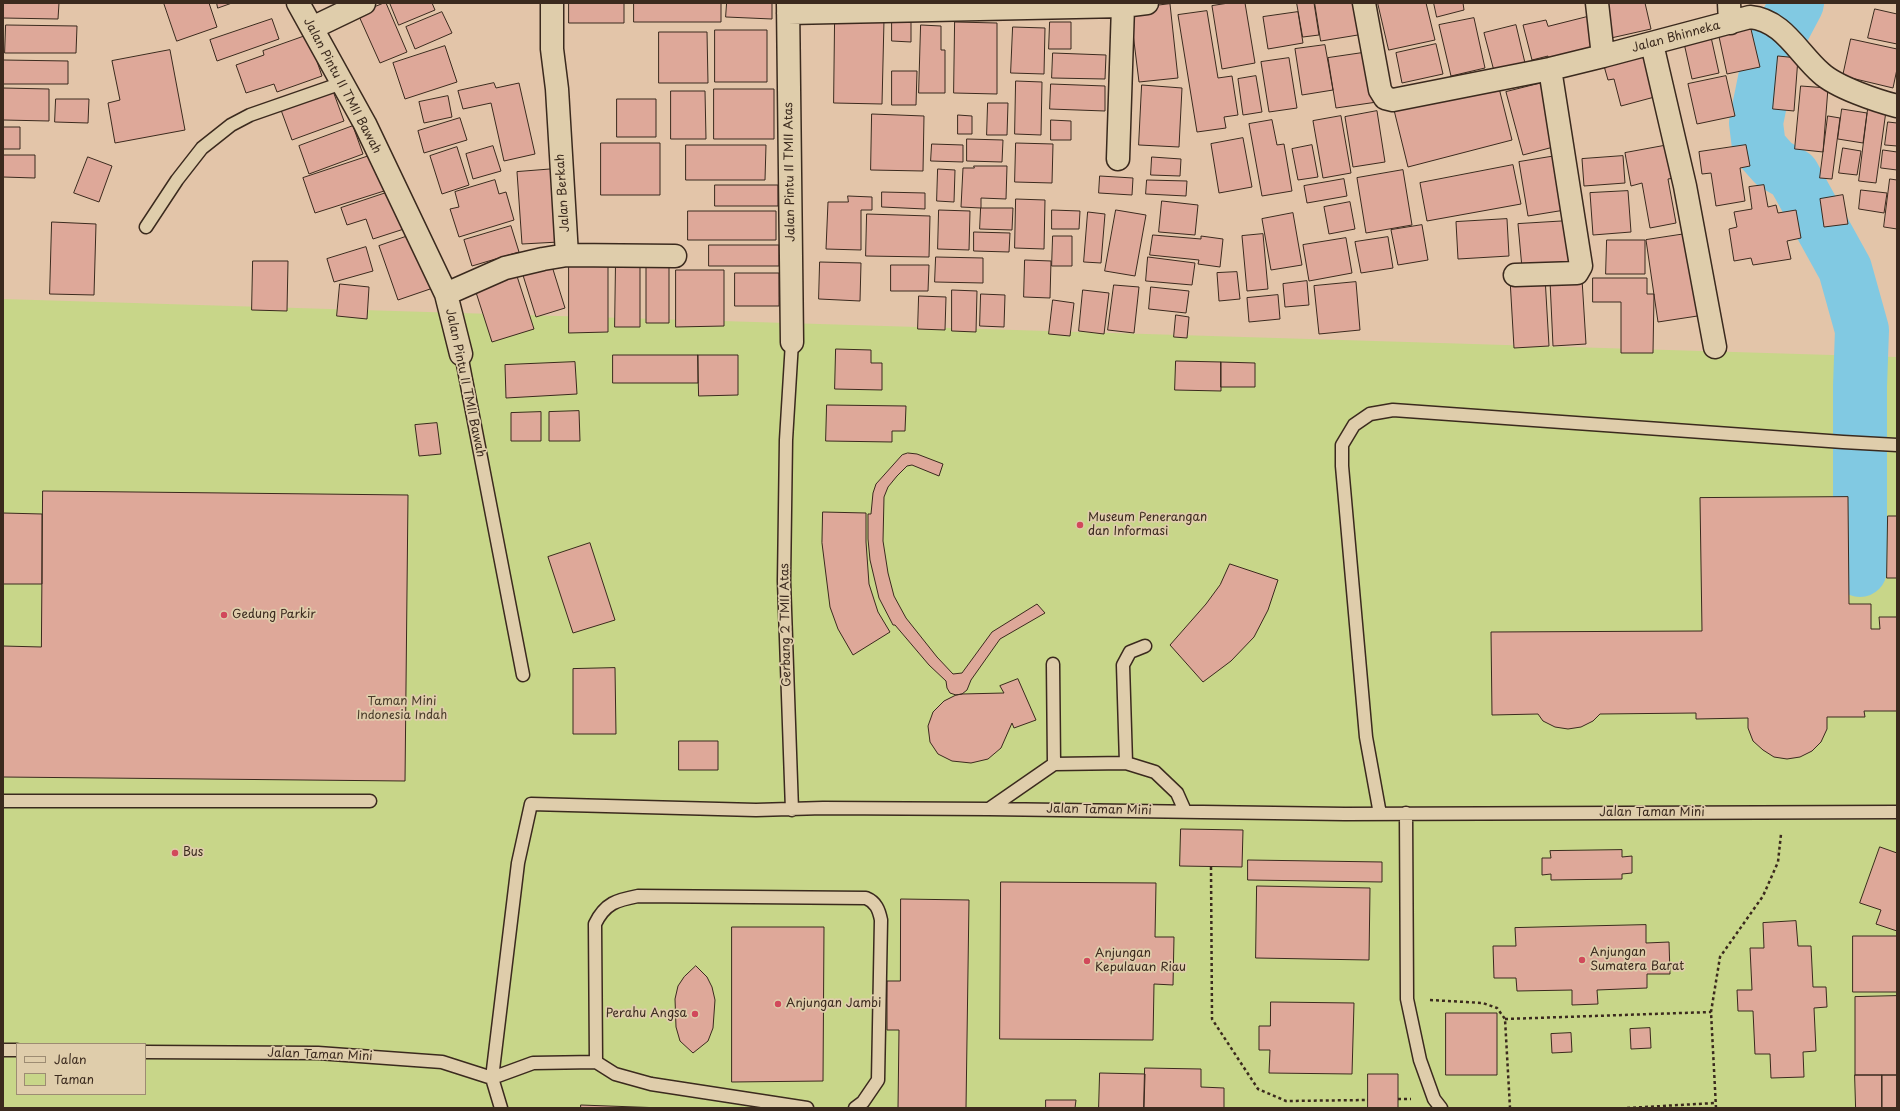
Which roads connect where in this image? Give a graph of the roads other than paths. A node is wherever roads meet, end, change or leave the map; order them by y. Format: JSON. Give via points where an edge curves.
{"nodes":[{"id":1,"x":298,"y":3,"type":"edge"},
{"id":2,"x":364,"y":3,"type":"edge"},
{"id":3,"x":552,"y":3,"type":"edge"},
{"id":4,"x":1147,"y":3,"type":"edge"},
{"id":5,"x":1364,"y":3,"type":"edge"},
{"id":6,"x":1597,"y":3,"type":"edge"},
{"id":7,"x":1124,"y":4,"type":"edge"},
{"id":8,"x":788,"y":8,"type":"edge"},
{"id":9,"x":1729,"y":13,"type":"edge"},
{"id":10,"x":312,"y":28,"type":"junction"},
{"id":11,"x":1652,"y":44,"type":"junction"},
{"id":12,"x":1603,"y":56,"type":"junction"},
{"id":13,"x":1550,"y":69,"type":"junction"},
{"id":14,"x":342,"y":83,"type":"junction"},
{"id":15,"x":1896,"y":100,"type":"edge"},
{"id":16,"x":1118,"y":159,"type":"dead end"},
{"id":17,"x":146,"y":227,"type":"dead end"},
{"id":18,"x":567,"y":255,"type":"junction"},
{"id":19,"x":675,"y":256,"type":"dead end"},
{"id":20,"x":1516,"y":275,"type":"dead end"},
{"id":21,"x":446,"y":294,"type":"junction"},
{"id":22,"x":792,"y":342,"type":"joint"},
{"id":23,"x":1715,"y":347,"type":"dead end"},
{"id":24,"x":461,"y":354,"type":"joint"},
{"id":25,"x":1897,"y":445,"type":"edge"},
{"id":26,"x":1145,"y":646,"type":"dead end"},
{"id":27,"x":1053,"y":664,"type":"dead end"},
{"id":28,"x":523,"y":675,"type":"dead end"},
{"id":29,"x":1126,"y":763,"type":"junction"},
{"id":30,"x":1054,"y":764,"type":"junction"},
{"id":31,"x":3,"y":801,"type":"edge"},
{"id":32,"x":370,"y":801,"type":"dead end"},
{"id":33,"x":989,"y":808,"type":"junction"},
{"id":34,"x":792,"y":810,"type":"junction"},
{"id":35,"x":1185,"y":811,"type":"junction"},
{"id":36,"x":1897,"y":812,"type":"edge"},
{"id":37,"x":1406,"y":813,"type":"junction"},
{"id":38,"x":1380,"y":814,"type":"junction"},
{"id":39,"x":3,"y":1050,"type":"edge"},
{"id":40,"x":16,"y":1050,"type":"edge"},
{"id":41,"x":146,"y":1052,"type":"edge"},
{"id":42,"x":596,"y":1062,"type":"junction"},
{"id":43,"x":492,"y":1078,"type":"junction"},
{"id":44,"x":501,"y":1108,"type":"edge"},
{"id":45,"x":807,"y":1108,"type":"edge"},
{"id":46,"x":855,"y":1108,"type":"edge"},
{"id":47,"x":1441,"y":1108,"type":"edge"}],
"edges":[{"from":1,"to":10,"type":"street","name":"Jalan Pintu II TMII Bawah"},
{"from":2,"to":10,"type":"street"},
{"from":3,"to":18,"type":"street","name":"Jalan Berkah","via":[[552,49],[557,89]]},
{"from":4,"to":7,"type":"street"},
{"from":5,"to":13,"type":"street","name":"Jalan Bhinneka","via":[[1380,90],[1385,98],[1393,100]]},
{"from":6,"to":12,"type":"street"},
{"from":7,"to":8,"type":"street"},
{"from":7,"to":16,"type":"street"},
{"from":8,"to":22,"type":"street","name":"Jalan Pintu II TMII Atas"},
{"from":9,"to":11,"type":"street","name":"Jalan Bhinneka"},
{"from":9,"to":15,"type":"street","name":"Jalan Bhinneka","via":[[1766,20],[1793,42],[1821,73],[1837,84]]},
{"from":10,"to":14,"type":"street","name":"Jalan Pintu II TMII Bawah"},
{"from":11,"to":12,"type":"street","name":"Jalan Bhinneka"},
{"from":11,"to":23,"type":"street","via":[[1684,186]]},
{"from":12,"to":13,"type":"street","name":"Jalan Bhinneka"},
{"from":13,"to":20,"type":"street","via":[[1581,266],[1577,273]]},
{"from":14,"to":17,"type":"lane","via":[[250,115],[231,125],[202,148]]},
{"from":14,"to":21,"type":"street","name":"Jalan Pintu II TMII Bawah","via":[[365,124]]},
{"from":18,"to":19,"type":"street"},
{"from":18,"to":21,"type":"street","via":[[505,268]]},
{"from":21,"to":24,"type":"street","name":"Jalan Pintu II TMII Bawah"},
{"from":22,"to":34,"type":"lane","name":"Gerbang 2 TMII Atas","via":[[786,440],[784,581]]},
{"from":24,"to":28,"type":"lane","name":"Jalan Pintu II TMII Bawah"},
{"from":25,"to":38,"type":"lane","via":[[1393,410],[1370,414],[1354,425],[1342,445],[1342,466],[1366,737]]},
{"from":26,"to":29,"type":"lane","via":[[1130,652],[1123,665]]},
{"from":27,"to":30,"type":"lane"},
{"from":29,"to":30,"type":"lane"},
{"from":29,"to":35,"type":"lane","via":[[1155,772],[1177,793]]},
{"from":30,"to":33,"type":"lane"},
{"from":31,"to":32,"type":"lane"},
{"from":33,"to":34,"type":"lane","name":"Jalan Taman Mini"},
{"from":33,"to":35,"type":"lane","name":"Jalan Taman Mini"},
{"from":34,"to":43,"type":"lane","name":"Jalan Taman Mini","via":[[531,804],[518,863]]},
{"from":35,"to":38,"type":"lane","name":"Jalan Taman Mini"},
{"from":36,"to":37,"type":"lane","name":"Jalan Taman Mini"},
{"from":37,"to":38,"type":"lane","name":"Jalan Taman Mini"},
{"from":37,"to":47,"type":"lane","via":[[1407,999],[1420,1060],[1434,1099]]},
{"from":39,"to":40,"type":"lane"},
{"from":41,"to":43,"type":"lane","name":"Jalan Taman Mini","via":[[318,1053],[442,1062]]},
{"from":42,"to":43,"type":"lane","via":[[533,1063]]},
{"from":42,"to":45,"type":"lane","via":[[615,1074],[651,1084]]},
{"from":42,"to":46,"type":"lane","via":[[595,924],[600,913],[610,905],[619,900],[638,896],[866,898],[876,905],[881,920],[878,1080],[863,1102]]},
{"from":43,"to":44,"type":"lane"}]}
